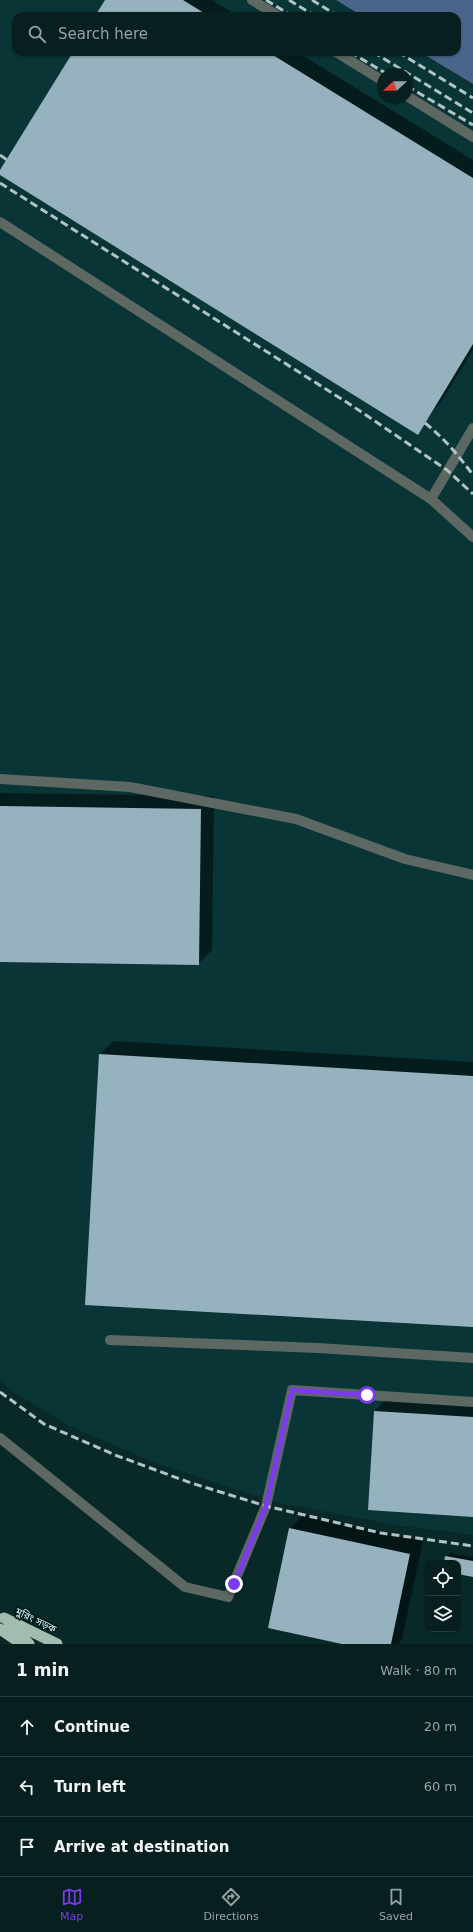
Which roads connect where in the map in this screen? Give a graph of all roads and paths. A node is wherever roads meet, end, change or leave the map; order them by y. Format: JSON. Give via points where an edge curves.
{"nodes":[{"id":1,"x":252,"y":0,"type":"edge"},
{"id":2,"x":272,"y":12,"type":"edge"},
{"id":3,"x":342,"y":56,"type":"edge"},
{"id":4,"x":377,"y":78,"type":"edge"},
{"id":5,"x":413,"y":100,"type":"edge"},
{"id":6,"x":473,"y":138,"type":"edge"},
{"id":7,"x":0,"y":222,"type":"edge"},
{"id":8,"x":473,"y":428,"type":"edge"},
{"id":9,"x":431,"y":498,"type":"junction"},
{"id":10,"x":473,"y":537,"type":"edge"},
{"id":11,"x":0,"y":779,"type":"edge"},
{"id":12,"x":473,"y":875,"type":"edge"},
{"id":13,"x":110,"y":1340,"type":"dead end"},
{"id":14,"x":473,"y":1358,"type":"edge"},
{"id":15,"x":473,"y":1402,"type":"edge"},
{"id":16,"x":0,"y":1438,"type":"edge"},
{"id":17,"x":2,"y":1617,"type":"edge"},
{"id":18,"x":0,"y":1630,"type":"edge"},
{"id":19,"x":22,"y":1644,"type":"edge"},
{"id":20,"x":29,"y":1644,"type":"edge"},
{"id":21,"x":57,"y":1644,"type":"edge"}],
"edges":[{"from":1,"to":2,"type":"lane"},
{"from":3,"to":4,"type":"lane"},
{"from":5,"to":6,"type":"lane"},
{"from":7,"to":9,"type":"lane"},
{"from":8,"to":9,"type":"lane"},
{"from":9,"to":10,"type":"lane"},
{"from":11,"to":12,"type":"lane","via":[[130,787],[296,819],[405,859]]},
{"from":13,"to":14,"type":"lane","via":[[318,1348]]},
{"from":15,"to":16,"type":"lane","via":[[292,1390],[266,1506],[228,1597],[185,1587]]},
{"from":17,"to":20,"type":"highway","name":"মুরিং সড়ক"},
{"from":17,"to":21,"type":"highway","name":"মুরিং সড়ক"},
{"from":18,"to":19,"type":"highway"}]}
